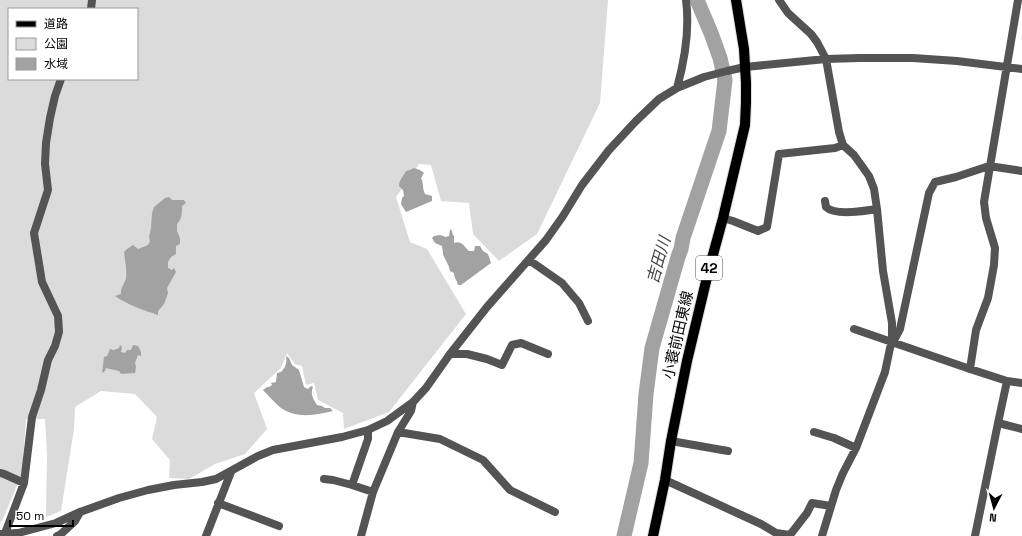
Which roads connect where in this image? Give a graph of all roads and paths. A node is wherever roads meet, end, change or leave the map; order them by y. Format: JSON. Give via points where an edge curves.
{"nodes":[{"id":1,"x":686,"y":0,"type":"edge"},
{"id":2,"x":736,"y":0,"type":"edge"},
{"id":3,"x":779,"y":0,"type":"edge"},
{"id":4,"x":1018,"y":0,"type":"edge"},
{"id":5,"x":826,"y":59,"type":"junction"},
{"id":6,"x":745,"y":67,"type":"junction"},
{"id":7,"x":1006,"y":68,"type":"junction"},
{"id":8,"x":1022,"y":70,"type":"edge"},
{"id":9,"x":61,"y":80,"type":"edge"},
{"id":10,"x":677,"y":88,"type":"junction"},
{"id":11,"x":843,"y":145,"type":"junction"},
{"id":12,"x":989,"y":166,"type":"junction"},
{"id":13,"x":1022,"y":171,"type":"edge"},
{"id":14,"x":825,"y":201,"type":"dead end"},
{"id":15,"x":877,"y":209,"type":"junction"},
{"id":16,"x":723,"y":218,"type":"junction"},
{"id":17,"x":529,"y":260,"type":"junction"},
{"id":18,"x":588,"y":321,"type":"dead end"},
{"id":19,"x":854,"y":329,"type":"dead end"},
{"id":20,"x":892,"y":343,"type":"junction"},
{"id":21,"x":450,"y":354,"type":"junction"},
{"id":22,"x":548,"y":354,"type":"dead end"},
{"id":23,"x":970,"y":369,"type":"junction"},
{"id":24,"x":1007,"y":381,"type":"junction"},
{"id":25,"x":1022,"y":383,"type":"edge"},
{"id":26,"x":412,"y":402,"type":"junction"},
{"id":27,"x":998,"y":423,"type":"junction"},
{"id":28,"x":1022,"y":429,"type":"edge"},
{"id":29,"x":368,"y":430,"type":"junction"},
{"id":30,"x":398,"y":432,"type":"junction"},
{"id":31,"x":814,"y":432,"type":"dead end"},
{"id":32,"x":671,"y":442,"type":"junction"},
{"id":33,"x":856,"y":448,"type":"junction"},
{"id":34,"x":728,"y":451,"type":"dead end"},
{"id":35,"x":231,"y":472,"type":"junction"},
{"id":36,"x":0,"y":473,"type":"edge"},
{"id":37,"x":324,"y":479,"type":"dead end"},
{"id":38,"x":665,"y":480,"type":"junction"},
{"id":39,"x":24,"y":483,"type":"junction"},
{"id":40,"x":352,"y":485,"type":"junction"},
{"id":41,"x":373,"y":492,"type":"junction"},
{"id":42,"x":218,"y":503,"type":"junction"},
{"id":43,"x":831,"y":506,"type":"junction"},
{"id":44,"x":80,"y":512,"type":"junction"},
{"id":45,"x":555,"y":512,"type":"dead end"},
{"id":46,"x":279,"y":526,"type":"dead end"},
{"id":47,"x":3,"y":534,"type":"edge"},
{"id":48,"x":57,"y":536,"type":"edge"},
{"id":49,"x":206,"y":536,"type":"edge"},
{"id":50,"x":361,"y":536,"type":"edge"},
{"id":51,"x":653,"y":536,"type":"edge"},
{"id":52,"x":822,"y":536,"type":"edge"},
{"id":53,"x":975,"y":536,"type":"edge"}],
"edges":[{"from":1,"to":10,"type":"street","via":[[688,21],[685,55]]},
{"from":2,"to":6,"type":"main road","name":"小蓑前田東線","number":"42"},
{"from":3,"to":5,"type":"street","via":[[788,14],[811,34]]},
{"from":4,"to":7,"type":"street"},
{"from":5,"to":6,"type":"street"},
{"from":5,"to":7,"type":"street","via":[[913,58]]},
{"from":5,"to":11,"type":"street"},
{"from":6,"to":10,"type":"street","via":[[704,77]]},
{"from":6,"to":16,"type":"main road","name":"小蓑前田東線","number":"42","via":[[745,125]]},
{"from":7,"to":8,"type":"street"},
{"from":7,"to":12,"type":"street"},
{"from":9,"to":39,"type":"street","via":[[47,136],[45,164],[48,190],[34,233],[42,282],[58,316],[59,332],[48,360],[32,417]]},
{"from":10,"to":17,"type":"street","via":[[654,104],[609,150]]},
{"from":11,"to":15,"type":"street","via":[[854,155],[869,176]]},
{"from":11,"to":16,"type":"street","via":[[779,154],[766,227],[758,232]]},
{"from":12,"to":13,"type":"street"},
{"from":12,"to":20,"type":"street","via":[[935,182],[929,193],[900,329]]},
{"from":12,"to":23,"type":"street","via":[[984,202],[995,248],[994,265],[988,298],[976,330]]},
{"from":14,"to":15,"type":"street","via":[[830,211],[858,212]]},
{"from":15,"to":20,"type":"street","via":[[883,271],[892,323]]},
{"from":16,"to":32,"type":"main road","name":"小蓑前田東線","number":"42","via":[[687,360]]},
{"from":17,"to":18,"type":"street","via":[[562,283],[579,304]]},
{"from":17,"to":21,"type":"street"},
{"from":19,"to":20,"type":"street"},
{"from":20,"to":23,"type":"street"},
{"from":20,"to":33,"type":"street","via":[[885,372]]},
{"from":21,"to":22,"type":"street","via":[[467,354],[502,365],[512,345],[521,343]]},
{"from":21,"to":26,"type":"street","via":[[426,388]]},
{"from":23,"to":24,"type":"street"},
{"from":24,"to":25,"type":"street"},
{"from":24,"to":27,"type":"street"},
{"from":26,"to":29,"type":"street","via":[[387,421]]},
{"from":26,"to":30,"type":"street"},
{"from":27,"to":28,"type":"street"},
{"from":27,"to":53,"type":"street"},
{"from":29,"to":35,"type":"street","via":[[273,450]]},
{"from":29,"to":40,"type":"street","via":[[368,439]]},
{"from":30,"to":41,"type":"street"},
{"from":30,"to":45,"type":"street","via":[[440,439],[483,460],[510,490]]},
{"from":31,"to":33,"type":"street"},
{"from":32,"to":34,"type":"street"},
{"from":32,"to":38,"type":"main road","name":"小蓑前田東線","number":"42"},
{"from":33,"to":43,"type":"street","via":[[843,473]]},
{"from":35,"to":42,"type":"street"},
{"from":35,"to":44,"type":"street","via":[[216,479],[119,498]]},
{"from":36,"to":39,"type":"street"},
{"from":37,"to":40,"type":"street"},
{"from":38,"to":43,"type":"street","via":[[776,533],[790,535],[812,503]]},
{"from":38,"to":51,"type":"main road","name":"小蓑前田東線","number":"42"},
{"from":39,"to":47,"type":"street"},
{"from":40,"to":41,"type":"street"},
{"from":41,"to":50,"type":"street"},
{"from":42,"to":46,"type":"street"},
{"from":42,"to":49,"type":"street"},
{"from":43,"to":52,"type":"street"},
{"from":44,"to":47,"type":"street","via":[[56,523],[18,533]]},
{"from":44,"to":48,"type":"street","via":[[75,521]]}]}
